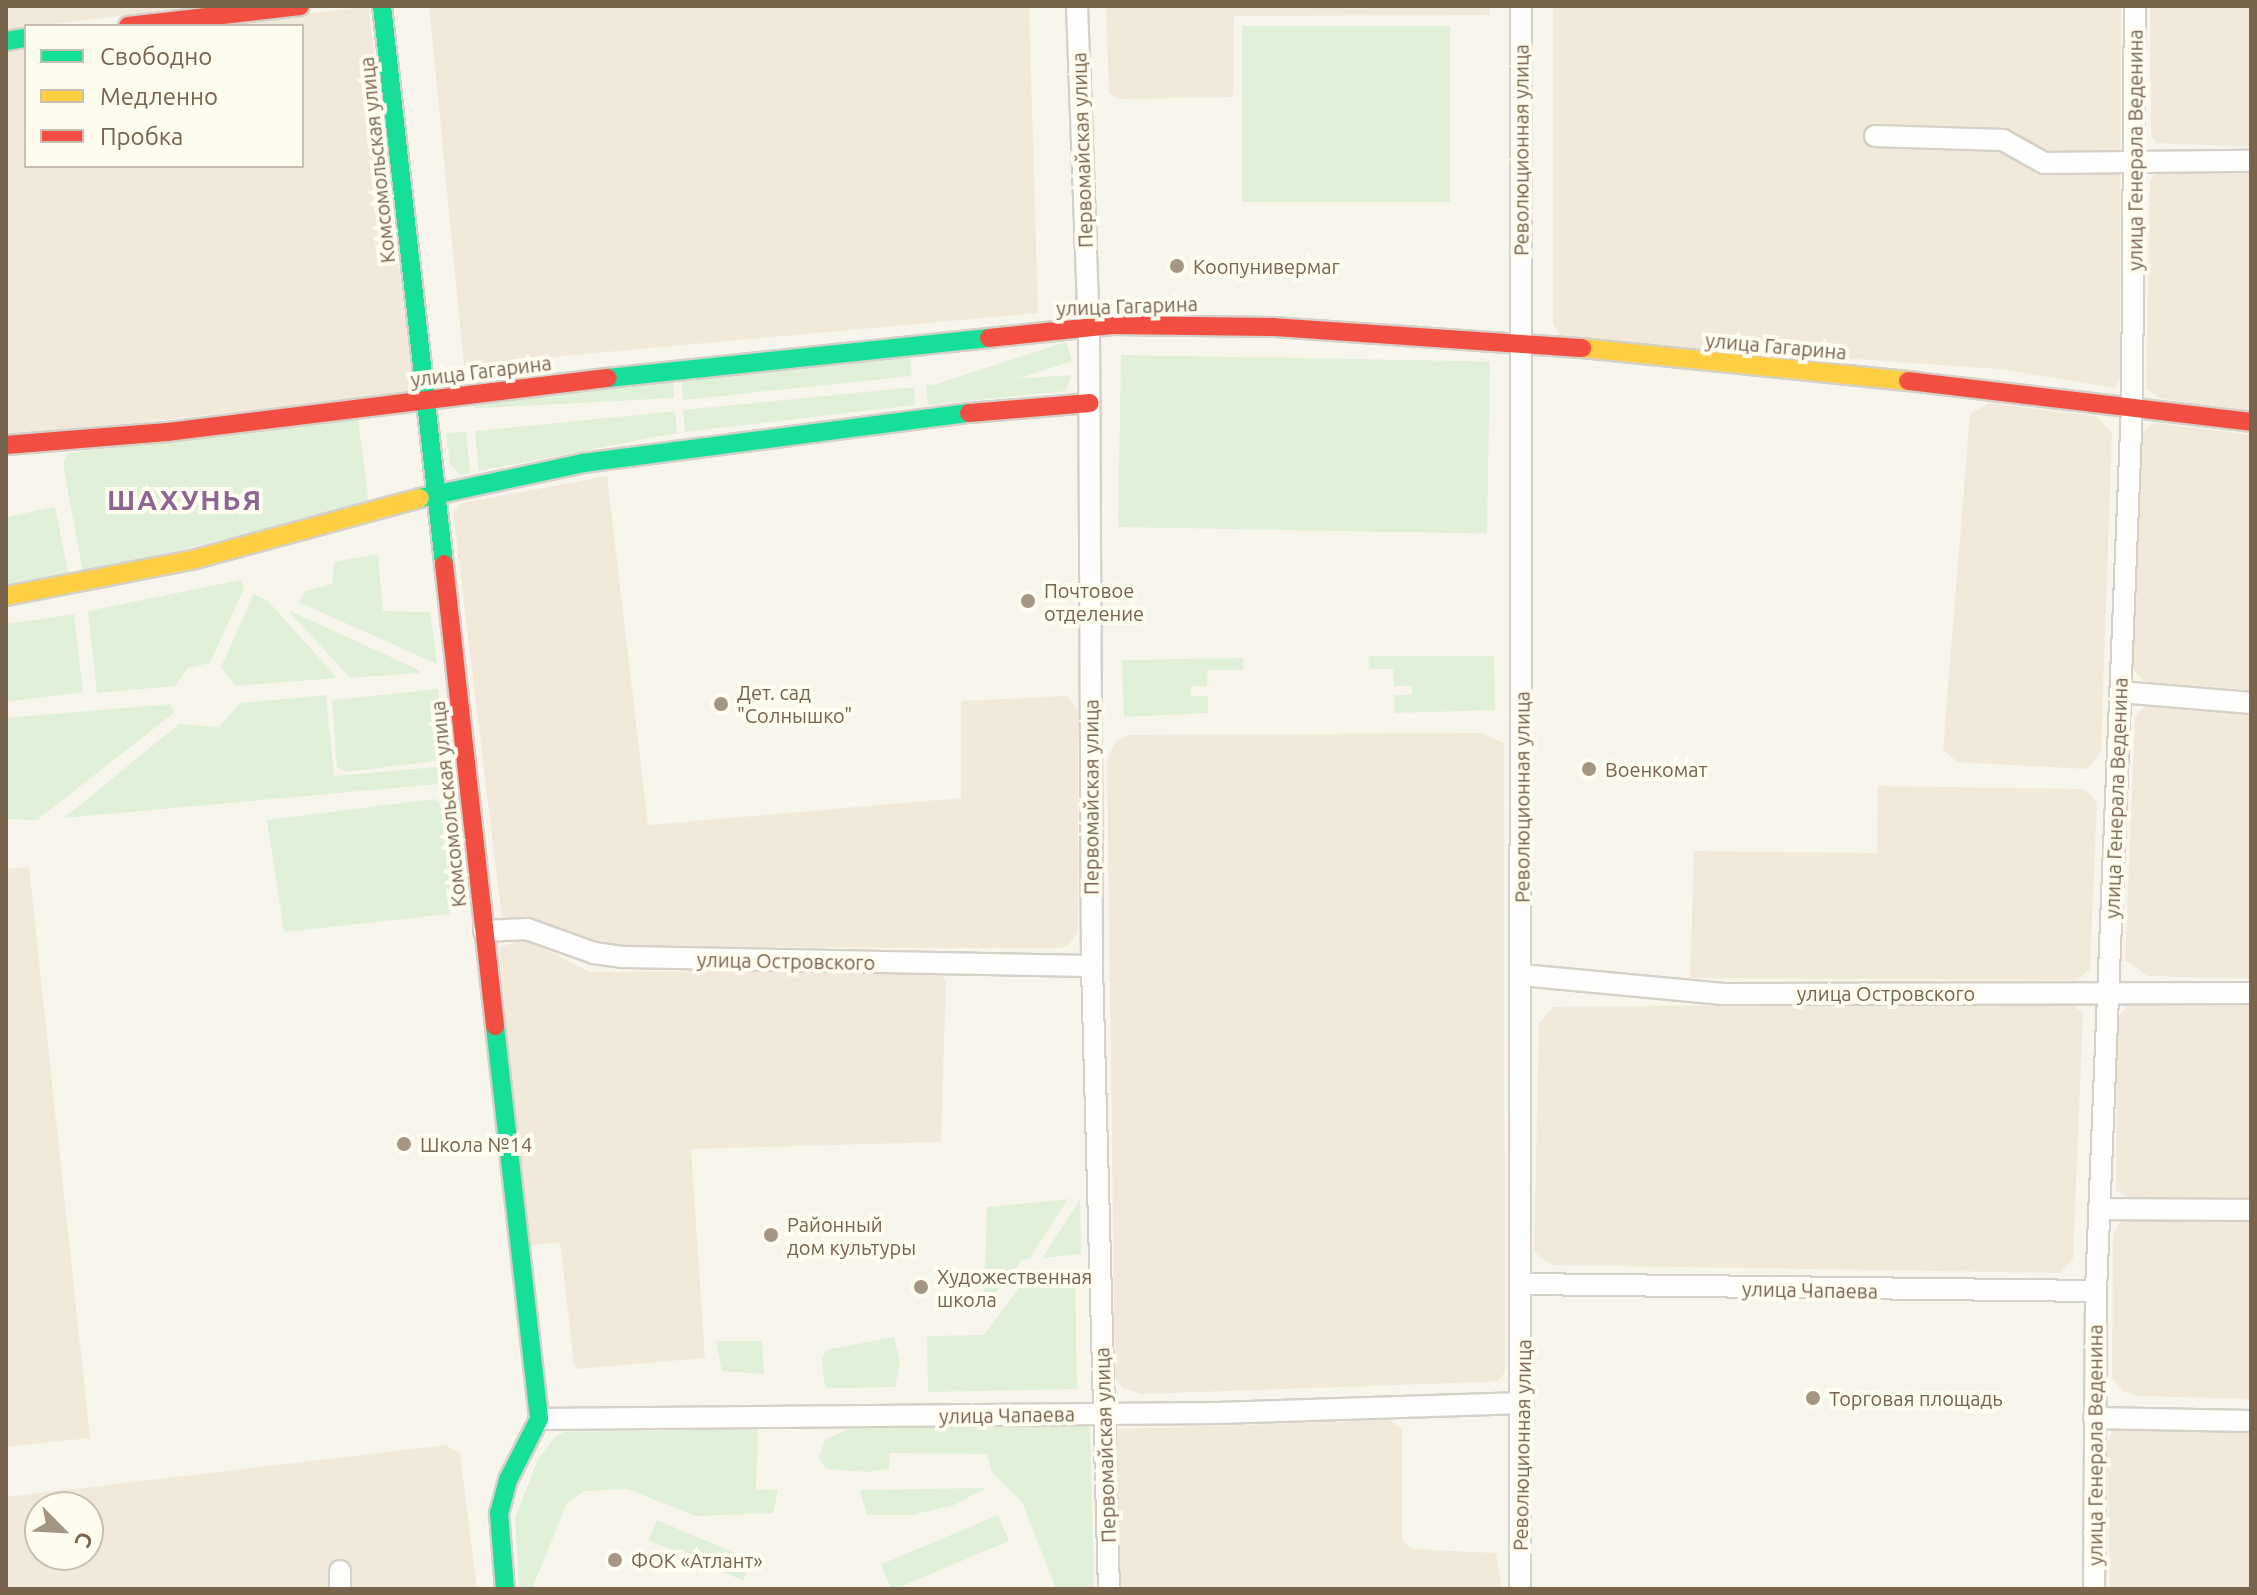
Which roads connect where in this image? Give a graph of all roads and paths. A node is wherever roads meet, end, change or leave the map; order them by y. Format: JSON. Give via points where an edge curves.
{"nodes":[{"id":1,"x":300,"y":6,"type":"edge"},
{"id":2,"x":382,"y":6,"type":"edge"},
{"id":3,"x":1077,"y":6,"type":"edge"},
{"id":4,"x":1521,"y":6,"type":"edge"},
{"id":5,"x":2135,"y":6,"type":"edge"},
{"id":6,"x":145,"y":24,"type":"edge"},
{"id":7,"x":1875,"y":136,"type":"dead end"},
{"id":8,"x":2136,"y":161,"type":"junction"},
{"id":9,"x":2251,"y":161,"type":"edge"},
{"id":10,"x":1089,"y":326,"type":"junction"},
{"id":11,"x":1521,"y":342,"type":"junction"},
{"id":12,"x":426,"y":398,"type":"junction"},
{"id":13,"x":1090,"y":403,"type":"junction"},
{"id":14,"x":2132,"y":408,"type":"junction"},
{"id":15,"x":2251,"y":422,"type":"edge"},
{"id":16,"x":6,"y":445,"type":"edge"},
{"id":17,"x":437,"y":493,"type":"junction"},
{"id":18,"x":6,"y":596,"type":"edge"},
{"id":19,"x":2121,"y":692,"type":"junction"},
{"id":20,"x":2251,"y":703,"type":"edge"},
{"id":21,"x":484,"y":931,"type":"junction"},
{"id":22,"x":1092,"y":966,"type":"junction"},
{"id":23,"x":1522,"y":975,"type":"junction"},
{"id":24,"x":2107,"y":993,"type":"junction"},
{"id":25,"x":2251,"y":993,"type":"edge"},
{"id":26,"x":2101,"y":1209,"type":"junction"},
{"id":27,"x":2251,"y":1210,"type":"edge"},
{"id":28,"x":1523,"y":1284,"type":"junction"},
{"id":29,"x":2096,"y":1291,"type":"junction"},
{"id":30,"x":1523,"y":1403,"type":"junction"},
{"id":31,"x":1105,"y":1414,"type":"junction"},
{"id":32,"x":2094,"y":1418,"type":"junction"},
{"id":33,"x":539,"y":1419,"type":"junction"},
{"id":34,"x":2251,"y":1421,"type":"edge"},
{"id":35,"x":505,"y":1589,"type":"edge"},
{"id":36,"x":1109,"y":1589,"type":"edge"},
{"id":37,"x":1520,"y":1589,"type":"edge"},
{"id":38,"x":2094,"y":1589,"type":"edge"}],
"edges":[{"from":1,"to":6,"type":"street"},
{"from":2,"to":12,"type":"street","name":"Комсомольская улица"},
{"from":3,"to":10,"type":"street","name":"Первомайская улица"},
{"from":4,"to":11,"type":"street","name":"Революционная улица"},
{"from":5,"to":8,"type":"street","name":"улица Генерала Веденина"},
{"from":7,"to":8,"type":"street","via":[[2003,140],[2044,163]]},
{"from":8,"to":9,"type":"street"},
{"from":8,"to":14,"type":"street","name":"улица Генерала Веденина"},
{"from":10,"to":11,"type":"street","name":"улица Гагарина","via":[[1273,327],[1305,333]]},
{"from":10,"to":12,"type":"street","name":"улица Гагарина"},
{"from":10,"to":13,"type":"street","name":"Первомайская улица"},
{"from":11,"to":14,"type":"street","name":"улица Гагарина"},
{"from":11,"to":23,"type":"street","name":"Революционная улица"},
{"from":12,"to":16,"type":"street","name":"улица Гагарина","via":[[167,432]]},
{"from":12,"to":17,"type":"street","name":"Комсомольская улица"},
{"from":13,"to":17,"type":"street","via":[[925,417],[632,455]]},
{"from":13,"to":22,"type":"street","name":"Первомайская улица"},
{"from":14,"to":15,"type":"street","name":"улица Гагарина"},
{"from":14,"to":19,"type":"street","name":"улица Генерала Веденина"},
{"from":17,"to":18,"type":"street","via":[[192,560]]},
{"from":17,"to":21,"type":"street","name":"Комсомольская улица"},
{"from":19,"to":20,"type":"street"},
{"from":19,"to":24,"type":"street","name":"улица Генерала Веденина"},
{"from":21,"to":22,"type":"street","name":"улица Островского","via":[[527,929],[594,953],[624,957]]},
{"from":21,"to":33,"type":"street","name":"Комсомольская улица"},
{"from":22,"to":31,"type":"street","name":"Первомайская улица"},
{"from":23,"to":24,"type":"street","name":"улица Островского","via":[[1723,994]]},
{"from":23,"to":28,"type":"street","name":"Революционная улица"},
{"from":24,"to":25,"type":"street","name":"улица Островского"},
{"from":24,"to":26,"type":"street","name":"улица Генерала Веденина"},
{"from":26,"to":27,"type":"street"},
{"from":26,"to":29,"type":"street","name":"улица Генерала Веденина"},
{"from":28,"to":29,"type":"street","name":"улица Чапаева"},
{"from":28,"to":30,"type":"street","name":"Революционная улица"},
{"from":29,"to":32,"type":"street","name":"улица Генерала Веденина"},
{"from":30,"to":31,"type":"street","name":"улица Чапаева"},
{"from":30,"to":37,"type":"street","name":"Революционная улица"},
{"from":31,"to":33,"type":"street","name":"улица Чапаева"},
{"from":31,"to":36,"type":"street","name":"Первомайская улица"},
{"from":32,"to":34,"type":"street"},
{"from":32,"to":38,"type":"street","name":"улица Генерала Веденина"},
{"from":33,"to":35,"type":"street","via":[[508,1480],[499,1513]]}]}
